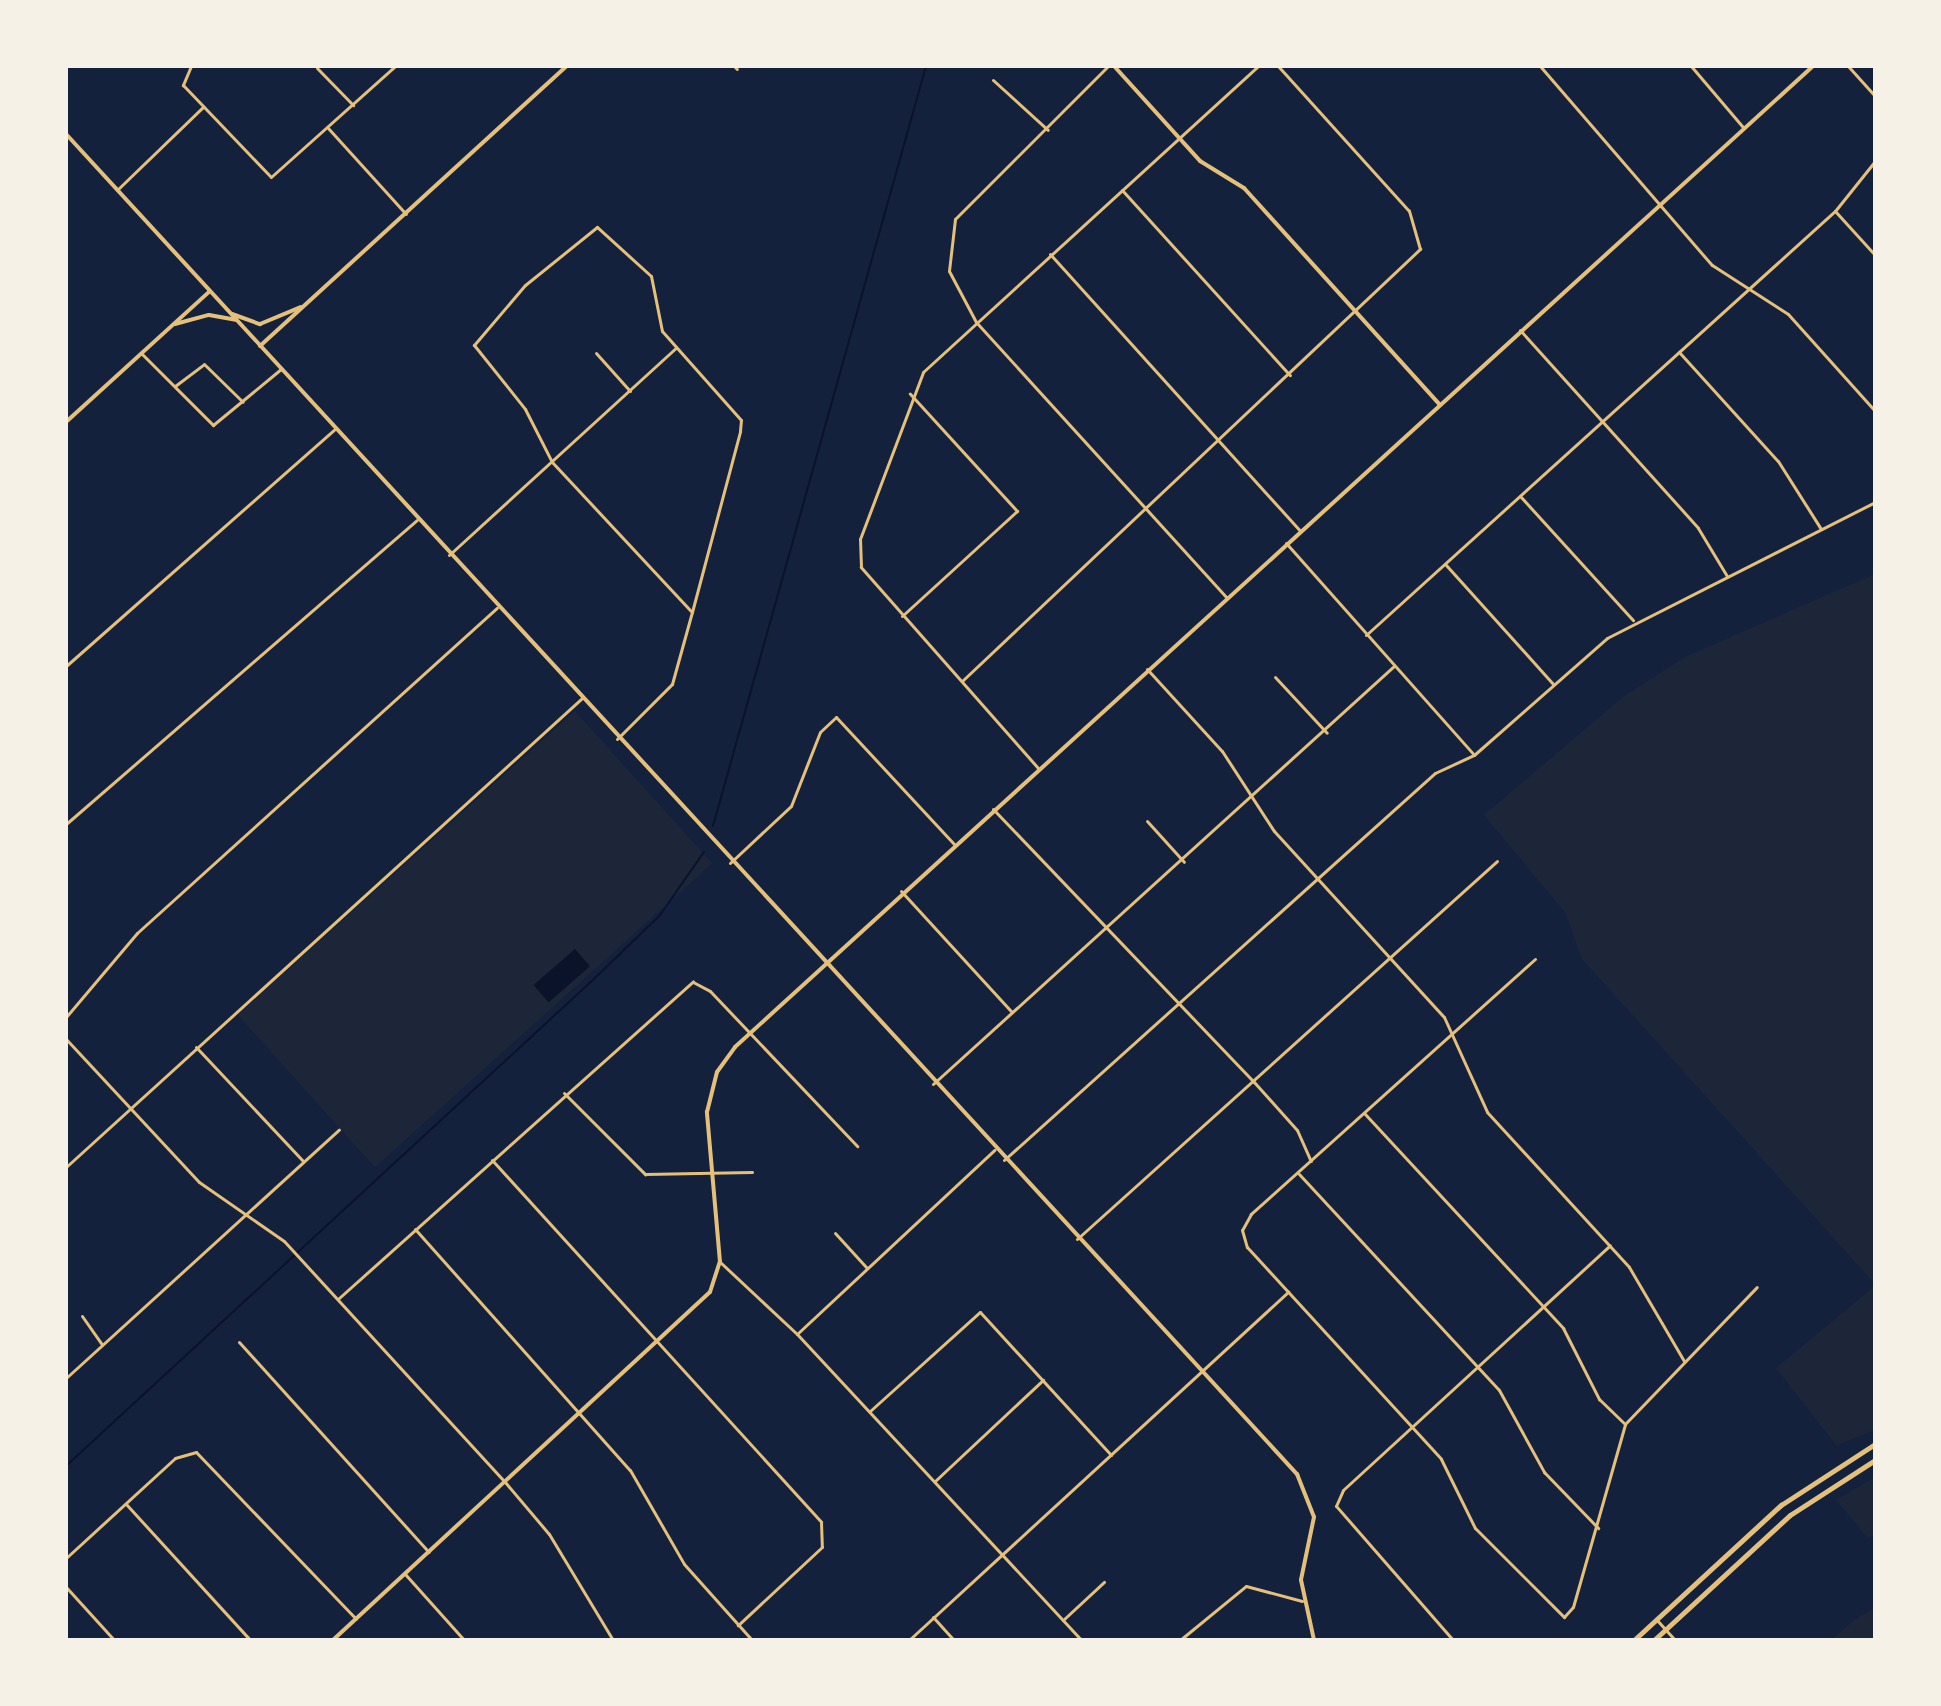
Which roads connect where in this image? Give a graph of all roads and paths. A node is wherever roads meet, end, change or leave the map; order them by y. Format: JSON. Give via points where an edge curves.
{"nodes":[{"id":1,"x":191,"y":66,"type":"edge"},
{"id":2,"x":395,"y":66,"type":"edge"},
{"id":3,"x":567,"y":66,"type":"edge"},
{"id":4,"x":1108,"y":66,"type":"edge"},
{"id":5,"x":1114,"y":66,"type":"edge"},
{"id":6,"x":1258,"y":66,"type":"edge"},
{"id":7,"x":1278,"y":66,"type":"edge"},
{"id":8,"x":1540,"y":66,"type":"edge"},
{"id":9,"x":1691,"y":66,"type":"edge"},
{"id":10,"x":1813,"y":66,"type":"edge"},
{"id":11,"x":1848,"y":66,"type":"edge"},
{"id":12,"x":317,"y":68,"type":"edge"},
{"id":13,"x":993,"y":80,"type":"dead end"},
{"id":14,"x":1875,"y":96,"type":"edge"},
{"id":15,"x":353,"y":105,"type":"junction"},
{"id":16,"x":203,"y":107,"type":"junction"},
{"id":17,"x":328,"y":128,"type":"junction"},
{"id":18,"x":1744,"y":128,"type":"junction"},
{"id":19,"x":1048,"y":130,"type":"junction"},
{"id":20,"x":66,"y":134,"type":"edge"},
{"id":21,"x":1178,"y":137,"type":"junction"},
{"id":22,"x":1875,"y":161,"type":"edge"},
{"id":23,"x":117,"y":190,"type":"junction"},
{"id":24,"x":1122,"y":190,"type":"junction"},
{"id":25,"x":1656,"y":207,"type":"junction"},
{"id":26,"x":1835,"y":211,"type":"junction"},
{"id":27,"x":406,"y":214,"type":"junction"},
{"id":28,"x":1050,"y":254,"type":"junction"},
{"id":29,"x":1875,"y":255,"type":"edge"},
{"id":30,"x":1749,"y":289,"type":"junction"},
{"id":31,"x":209,"y":291,"type":"junction"},
{"id":32,"x":303,"y":307,"type":"junction"},
{"id":33,"x":228,"y":312,"type":"junction"},
{"id":34,"x":1358,"y":314,"type":"junction"},
{"id":35,"x":236,"y":320,"type":"junction"},
{"id":36,"x":976,"y":322,"type":"junction"},
{"id":37,"x":172,"y":325,"type":"junction"},
{"id":38,"x":1520,"y":330,"type":"junction"},
{"id":39,"x":260,"y":346,"type":"junction"},
{"id":40,"x":676,"y":348,"type":"junction"},
{"id":41,"x":1679,"y":352,"type":"junction"},
{"id":42,"x":141,"y":353,"type":"junction"},
{"id":43,"x":596,"y":353,"type":"dead end"},
{"id":44,"x":281,"y":369,"type":"junction"},
{"id":45,"x":1290,"y":375,"type":"junction"},
{"id":46,"x":174,"y":387,"type":"junction"},
{"id":47,"x":630,"y":391,"type":"junction"},
{"id":48,"x":910,"y":394,"type":"junction"},
{"id":49,"x":243,"y":402,"type":"junction"},
{"id":50,"x":1440,"y":405,"type":"junction"},
{"id":51,"x":1875,"y":411,"type":"edge"},
{"id":52,"x":67,"y":420,"type":"edge"},
{"id":53,"x":1602,"y":424,"type":"junction"},
{"id":54,"x":335,"y":429,"type":"junction"},
{"id":55,"x":1219,"y":440,"type":"junction"},
{"id":56,"x":552,"y":462,"type":"junction"},
{"id":57,"x":1520,"y":496,"type":"junction"},
{"id":58,"x":1875,"y":502,"type":"edge"},
{"id":59,"x":1144,"y":507,"type":"junction"},
{"id":60,"x":417,"y":520,"type":"junction"},
{"id":61,"x":1821,"y":529,"type":"junction"},
{"id":62,"x":1300,"y":531,"type":"junction"},
{"id":63,"x":1286,"y":543,"type":"junction"},
{"id":64,"x":449,"y":555,"type":"junction"},
{"id":65,"x":1446,"y":565,"type":"junction"},
{"id":66,"x":1727,"y":576,"type":"junction"},
{"id":67,"x":1226,"y":597,"type":"junction"},
{"id":68,"x":497,"y":608,"type":"junction"},
{"id":69,"x":692,"y":612,"type":"junction"},
{"id":70,"x":902,"y":616,"type":"junction"},
{"id":71,"x":1633,"y":620,"type":"junction"},
{"id":72,"x":1366,"y":635,"type":"junction"},
{"id":73,"x":66,"y":666,"type":"edge"},
{"id":74,"x":1394,"y":666,"type":"junction"},
{"id":75,"x":1147,"y":669,"type":"junction"},
{"id":76,"x":1275,"y":677,"type":"dead end"},
{"id":77,"x":961,"y":683,"type":"junction"},
{"id":78,"x":1554,"y":685,"type":"junction"},
{"id":79,"x":581,"y":699,"type":"junction"},
{"id":80,"x":1327,"y":733,"type":"junction"},
{"id":81,"x":617,"y":739,"type":"junction"},
{"id":82,"x":1474,"y":755,"type":"junction"},
{"id":83,"x":1038,"y":768,"type":"junction"},
{"id":84,"x":1255,"y":800,"type":"junction"},
{"id":85,"x":993,"y":809,"type":"junction"},
{"id":86,"x":1147,"y":821,"type":"dead end"},
{"id":87,"x":66,"y":824,"type":"edge"},
{"id":88,"x":954,"y":844,"type":"junction"},
{"id":89,"x":1497,"y":861,"type":"dead end"},
{"id":90,"x":1184,"y":862,"type":"junction"},
{"id":91,"x":730,"y":863,"type":"junction"},
{"id":92,"x":1317,"y":880,"type":"junction"},
{"id":93,"x":901,"y":891,"type":"junction"},
{"id":94,"x":1101,"y":928,"type":"junction"},
{"id":95,"x":1390,"y":958,"type":"junction"},
{"id":96,"x":1535,"y":959,"type":"dead end"},
{"id":97,"x":822,"y":962,"type":"junction"},
{"id":98,"x":1175,"y":1004,"type":"junction"},
{"id":99,"x":1012,"y":1012,"type":"junction"},
{"id":100,"x":66,"y":1017,"type":"edge"},
{"id":101,"x":749,"y":1032,"type":"junction"},
{"id":102,"x":1455,"y":1034,"type":"junction"},
{"id":103,"x":66,"y":1039,"type":"edge"},
{"id":104,"x":196,"y":1047,"type":"junction"},
{"id":105,"x":1254,"y":1082,"type":"junction"},
{"id":106,"x":933,"y":1084,"type":"junction"},
{"id":107,"x":564,"y":1093,"type":"junction"},
{"id":108,"x":130,"y":1108,"type":"junction"},
{"id":109,"x":1365,"y":1114,"type":"junction"},
{"id":110,"x":339,"y":1130,"type":"dead end"},
{"id":111,"x":857,"y":1146,"type":"dead end"},
{"id":112,"x":994,"y":1150,"type":"junction"},
{"id":113,"x":492,"y":1160,"type":"junction"},
{"id":114,"x":1004,"y":1160,"type":"junction"},
{"id":115,"x":305,"y":1162,"type":"junction"},
{"id":116,"x":1312,"y":1162,"type":"junction"},
{"id":117,"x":66,"y":1167,"type":"edge"},
{"id":118,"x":752,"y":1172,"type":"dead end"},
{"id":119,"x":1299,"y":1174,"type":"junction"},
{"id":120,"x":710,"y":1175,"type":"junction"},
{"id":121,"x":246,"y":1216,"type":"junction"},
{"id":122,"x":415,"y":1229,"type":"junction"},
{"id":123,"x":835,"y":1233,"type":"dead end"},
{"id":124,"x":1077,"y":1239,"type":"junction"},
{"id":125,"x":1610,"y":1245,"type":"junction"},
{"id":126,"x":720,"y":1262,"type":"junction"},
{"id":127,"x":867,"y":1268,"type":"junction"},
{"id":128,"x":1757,"y":1287,"type":"dead end"},
{"id":129,"x":1288,"y":1292,"type":"junction"},
{"id":130,"x":338,"y":1300,"type":"junction"},
{"id":131,"x":1544,"y":1306,"type":"junction"},
{"id":132,"x":82,"y":1316,"type":"dead end"},
{"id":133,"x":797,"y":1334,"type":"junction"},
{"id":134,"x":659,"y":1341,"type":"junction"},
{"id":135,"x":239,"y":1342,"type":"dead end"},
{"id":136,"x":102,"y":1345,"type":"junction"},
{"id":137,"x":1685,"y":1363,"type":"junction"},
{"id":138,"x":1480,"y":1367,"type":"junction"},
{"id":139,"x":1201,"y":1370,"type":"junction"},
{"id":140,"x":67,"y":1378,"type":"edge"},
{"id":141,"x":1043,"y":1380,"type":"junction"},
{"id":142,"x":870,"y":1411,"type":"junction"},
{"id":143,"x":581,"y":1412,"type":"junction"},
{"id":144,"x":1625,"y":1424,"type":"junction"},
{"id":145,"x":1414,"y":1427,"type":"junction"},
{"id":146,"x":1875,"y":1444,"type":"edge"},
{"id":147,"x":1111,"y":1455,"type":"junction"},
{"id":148,"x":1875,"y":1460,"type":"edge"},
{"id":149,"x":935,"y":1481,"type":"junction"},
{"id":150,"x":505,"y":1482,"type":"junction"},
{"id":151,"x":126,"y":1504,"type":"junction"},
{"id":152,"x":1598,"y":1528,"type":"junction"},
{"id":153,"x":429,"y":1552,"type":"junction"},
{"id":154,"x":1002,"y":1553,"type":"junction"},
{"id":155,"x":66,"y":1558,"type":"edge"},
{"id":156,"x":405,"y":1574,"type":"junction"},
{"id":157,"x":1104,"y":1582,"type":"dead end"},
{"id":158,"x":66,"y":1587,"type":"edge"},
{"id":159,"x":1302,"y":1601,"type":"junction"},
{"id":160,"x":933,"y":1617,"type":"junction"},
{"id":161,"x":356,"y":1619,"type":"junction"},
{"id":162,"x":1656,"y":1619,"type":"junction"},
{"id":163,"x":1063,"y":1620,"type":"junction"},
{"id":164,"x":738,"y":1625,"type":"junction"},
{"id":165,"x":1666,"y":1630,"type":"junction"},
{"id":166,"x":114,"y":1640,"type":"edge"},
{"id":167,"x":250,"y":1640,"type":"edge"},
{"id":168,"x":333,"y":1640,"type":"edge"},
{"id":169,"x":464,"y":1640,"type":"edge"},
{"id":170,"x":613,"y":1640,"type":"edge"},
{"id":171,"x":752,"y":1640,"type":"edge"},
{"id":172,"x":909,"y":1640,"type":"edge"},
{"id":173,"x":954,"y":1640,"type":"edge"},
{"id":174,"x":1081,"y":1640,"type":"edge"},
{"id":175,"x":1180,"y":1640,"type":"edge"},
{"id":176,"x":1314,"y":1640,"type":"edge"},
{"id":177,"x":1453,"y":1640,"type":"edge"},
{"id":178,"x":1634,"y":1640,"type":"edge"},
{"id":179,"x":1654,"y":1640,"type":"edge"},
{"id":180,"x":1675,"y":1640,"type":"edge"}],
"edges":[{"from":1,"to":16,"type":"street","via":[[183,85]]},
{"from":2,"to":15,"type":"street"},
{"from":3,"to":27,"type":"main road"},
{"from":4,"to":19,"type":"street"},
{"from":5,"to":21,"type":"main road"},
{"from":6,"to":21,"type":"street"},
{"from":7,"to":34,"type":"street","via":[[1409,211],[1422,240],[1416,257]]},
{"from":8,"to":25,"type":"street"},
{"from":9,"to":18,"type":"street"},
{"from":10,"to":18,"type":"main road"},
{"from":11,"to":14,"type":"street"},
{"from":12,"to":15,"type":"street"},
{"from":13,"to":19,"type":"street"},
{"from":15,"to":17,"type":"street"},
{"from":16,"to":17,"type":"street","via":[[259,169],[277,176]]},
{"from":16,"to":23,"type":"street"},
{"from":17,"to":27,"type":"street"},
{"from":18,"to":25,"type":"main road"},
{"from":19,"to":36,"type":"street","via":[[968,202],[947,240],[949,271]]},
{"from":20,"to":23,"type":"main road"},
{"from":21,"to":24,"type":"street"},
{"from":21,"to":34,"type":"main road","via":[[1244,188]]},
{"from":22,"to":26,"type":"street"},
{"from":23,"to":31,"type":"main road"},
{"from":24,"to":28,"type":"street"},
{"from":24,"to":45,"type":"street"},
{"from":25,"to":30,"type":"street","via":[[1712,265]]},
{"from":25,"to":38,"type":"main road"},
{"from":26,"to":29,"type":"street"},
{"from":26,"to":30,"type":"street"},
{"from":27,"to":32,"type":"main road"},
{"from":28,"to":36,"type":"street"},
{"from":28,"to":55,"type":"street"},
{"from":30,"to":41,"type":"street"},
{"from":30,"to":51,"type":"street","via":[[1788,314]]},
{"from":31,"to":33,"type":"main road"},
{"from":31,"to":37,"type":"main road"},
{"from":32,"to":33,"type":"main road","via":[[260,324]]},
{"from":32,"to":39,"type":"main road"},
{"from":33,"to":35,"type":"main road"},
{"from":34,"to":45,"type":"street"},
{"from":34,"to":50,"type":"main road"},
{"from":35,"to":37,"type":"main road","via":[[209,315]]},
{"from":35,"to":39,"type":"main road"},
{"from":36,"to":48,"type":"street","via":[[923,372]]},
{"from":36,"to":59,"type":"street"},
{"from":37,"to":42,"type":"main road"},
{"from":38,"to":50,"type":"main road"},
{"from":38,"to":53,"type":"street"},
{"from":39,"to":44,"type":"main road"},
{"from":40,"to":47,"type":"street"},
{"from":40,"to":56,"type":"street","via":[[662,331],[651,276],[597,227],[525,285],[474,345],[525,409]]},
{"from":40,"to":69,"type":"street","via":[[741,420]]},
{"from":41,"to":53,"type":"street"},
{"from":41,"to":61,"type":"street","via":[[1787,472]]},
{"from":42,"to":46,"type":"street"},
{"from":42,"to":52,"type":"main road"},
{"from":43,"to":47,"type":"street"},
{"from":44,"to":49,"type":"street"},
{"from":44,"to":54,"type":"main road"},
{"from":45,"to":55,"type":"street"},
{"from":46,"to":49,"type":"street","via":[[213,425]]},
{"from":46,"to":49,"type":"street","via":[[204,364]]},
{"from":47,"to":56,"type":"street"},
{"from":48,"to":70,"type":"street","via":[[856,559]]},
{"from":48,"to":70,"type":"street","via":[[1017,511]]},
{"from":50,"to":62,"type":"main road"},
{"from":53,"to":57,"type":"street"},
{"from":53,"to":66,"type":"street","via":[[1698,528]]},
{"from":54,"to":60,"type":"main road"},
{"from":54,"to":73,"type":"street"},
{"from":55,"to":59,"type":"street"},
{"from":55,"to":62,"type":"street"},
{"from":56,"to":64,"type":"street"},
{"from":56,"to":69,"type":"street"},
{"from":57,"to":65,"type":"street"},
{"from":57,"to":71,"type":"street"},
{"from":58,"to":61,"type":"street"},
{"from":59,"to":67,"type":"street"},
{"from":59,"to":77,"type":"street"},
{"from":60,"to":64,"type":"main road"},
{"from":60,"to":87,"type":"street"},
{"from":61,"to":66,"type":"street"},
{"from":62,"to":63,"type":"main road"},
{"from":63,"to":67,"type":"main road"},
{"from":63,"to":72,"type":"street"},
{"from":64,"to":68,"type":"main road"},
{"from":65,"to":72,"type":"street"},
{"from":65,"to":78,"type":"street"},
{"from":66,"to":71,"type":"street"},
{"from":67,"to":75,"type":"main road"},
{"from":68,"to":79,"type":"main road"},
{"from":68,"to":100,"type":"street","via":[[137,933]]},
{"from":69,"to":81,"type":"street","via":[[672,684]]},
{"from":70,"to":77,"type":"street"},
{"from":71,"to":78,"type":"street"},
{"from":72,"to":74,"type":"street"},
{"from":74,"to":80,"type":"street"},
{"from":74,"to":82,"type":"street"},
{"from":75,"to":83,"type":"main road"},
{"from":75,"to":84,"type":"street","via":[[1222,751]]},
{"from":76,"to":80,"type":"street"},
{"from":77,"to":83,"type":"street"},
{"from":78,"to":82,"type":"street"},
{"from":79,"to":81,"type":"main road"},
{"from":79,"to":104,"type":"street"},
{"from":80,"to":84,"type":"street"},
{"from":81,"to":91,"type":"main road"},
{"from":82,"to":92,"type":"street","via":[[1435,773]]},
{"from":83,"to":85,"type":"main road"},
{"from":84,"to":90,"type":"street"},
{"from":84,"to":92,"type":"street"},
{"from":85,"to":88,"type":"main road"},
{"from":85,"to":94,"type":"street"},
{"from":86,"to":90,"type":"street"},
{"from":88,"to":91,"type":"street","via":[[836,717],[820,732],[791,806]]},
{"from":88,"to":93,"type":"main road"},
{"from":89,"to":95,"type":"street"},
{"from":90,"to":94,"type":"street"},
{"from":91,"to":97,"type":"main road"},
{"from":92,"to":95,"type":"street"},
{"from":92,"to":98,"type":"street"},
{"from":93,"to":97,"type":"main road"},
{"from":93,"to":99,"type":"street"},
{"from":94,"to":98,"type":"street"},
{"from":94,"to":99,"type":"street"},
{"from":95,"to":102,"type":"street"},
{"from":95,"to":105,"type":"street"},
{"from":96,"to":102,"type":"street"},
{"from":97,"to":101,"type":"main road"},
{"from":97,"to":106,"type":"main road"},
{"from":98,"to":105,"type":"street"},
{"from":98,"to":114,"type":"street"},
{"from":99,"to":106,"type":"street"},
{"from":101,"to":107,"type":"street","via":[[693,982]]},
{"from":101,"to":111,"type":"street"},
{"from":101,"to":120,"type":"main road","via":[[727,1056],[710,1093]]},
{"from":102,"to":109,"type":"street"},
{"from":102,"to":125,"type":"street","via":[[1487,1112]]},
{"from":103,"to":108,"type":"street"},
{"from":104,"to":108,"type":"street"},
{"from":104,"to":115,"type":"street"},
{"from":105,"to":116,"type":"street","via":[[1297,1130]]},
{"from":105,"to":124,"type":"street"},
{"from":106,"to":112,"type":"main road"},
{"from":107,"to":113,"type":"street"},
{"from":107,"to":120,"type":"street","via":[[645,1174]]},
{"from":108,"to":117,"type":"street"},
{"from":108,"to":121,"type":"street","via":[[199,1182]]},
{"from":109,"to":116,"type":"street"},
{"from":109,"to":131,"type":"street"},
{"from":110,"to":115,"type":"street"},
{"from":112,"to":114,"type":"main road"},
{"from":112,"to":127,"type":"street"},
{"from":113,"to":122,"type":"street"},
{"from":113,"to":134,"type":"street"},
{"from":114,"to":124,"type":"main road"},
{"from":115,"to":121,"type":"street"},
{"from":116,"to":119,"type":"street"},
{"from":118,"to":120,"type":"street"},
{"from":119,"to":129,"type":"street","via":[[1242,1230],[1247,1247]]},
{"from":119,"to":138,"type":"street"},
{"from":120,"to":126,"type":"main road"},
{"from":121,"to":130,"type":"street","via":[[289,1245]]},
{"from":121,"to":136,"type":"street"},
{"from":122,"to":130,"type":"street"},
{"from":122,"to":143,"type":"street"},
{"from":123,"to":127,"type":"street"},
{"from":124,"to":139,"type":"main road"},
{"from":125,"to":131,"type":"street"},
{"from":125,"to":137,"type":"street"},
{"from":126,"to":133,"type":"street"},
{"from":126,"to":134,"type":"main road","via":[[710,1292]]},
{"from":127,"to":133,"type":"street"},
{"from":128,"to":137,"type":"street"},
{"from":129,"to":139,"type":"street"},
{"from":129,"to":145,"type":"street"},
{"from":130,"to":150,"type":"street"},
{"from":131,"to":138,"type":"street"},
{"from":131,"to":144,"type":"street","via":[[1579,1354],[1599,1399]]},
{"from":132,"to":136,"type":"street"},
{"from":133,"to":142,"type":"street"},
{"from":134,"to":143,"type":"main road"},
{"from":134,"to":164,"type":"street","via":[[826,1534],[822,1547]]},
{"from":135,"to":153,"type":"street"},
{"from":136,"to":140,"type":"street"},
{"from":137,"to":144,"type":"street"},
{"from":138,"to":145,"type":"street"},
{"from":138,"to":152,"type":"street","via":[[1514,1412],[1544,1472]]},
{"from":139,"to":147,"type":"street"},
{"from":139,"to":159,"type":"main road","via":[[1310,1495],[1314,1536]]},
{"from":141,"to":142,"type":"street","via":[[980,1312]]},
{"from":141,"to":147,"type":"street"},
{"from":141,"to":149,"type":"street"},
{"from":142,"to":149,"type":"street"},
{"from":143,"to":150,"type":"main road"},
{"from":143,"to":164,"type":"street","via":[[630,1470],[684,1564]]},
{"from":144,"to":152,"type":"street"},
{"from":145,"to":152,"type":"street","via":[[1441,1459],[1475,1528],[1564,1617]]},
{"from":145,"to":177,"type":"street","via":[[1343,1490],[1336,1506]]},
{"from":146,"to":162,"type":"main road","via":[[1781,1505]]},
{"from":147,"to":154,"type":"street"},
{"from":148,"to":165,"type":"main road","via":[[1790,1515]]},
{"from":149,"to":154,"type":"street"},
{"from":150,"to":153,"type":"main road"},
{"from":150,"to":170,"type":"street","via":[[549,1534]]},
{"from":151,"to":155,"type":"street"},
{"from":151,"to":161,"type":"street","via":[[180,1455],[193,1452],[209,1459]]},
{"from":151,"to":167,"type":"street"},
{"from":153,"to":156,"type":"main road"},
{"from":154,"to":160,"type":"street"},
{"from":154,"to":163,"type":"street"},
{"from":156,"to":161,"type":"main road"},
{"from":156,"to":169,"type":"street"},
{"from":157,"to":163,"type":"street"},
{"from":158,"to":166,"type":"street"},
{"from":159,"to":175,"type":"street","via":[[1246,1586]]},
{"from":159,"to":176,"type":"main road"},
{"from":160,"to":172,"type":"street"},
{"from":160,"to":173,"type":"street"},
{"from":161,"to":168,"type":"main road"},
{"from":162,"to":165,"type":"street"},
{"from":162,"to":178,"type":"main road"},
{"from":163,"to":174,"type":"street"},
{"from":164,"to":171,"type":"street"},
{"from":165,"to":179,"type":"main road"},
{"from":165,"to":180,"type":"street"}]}
